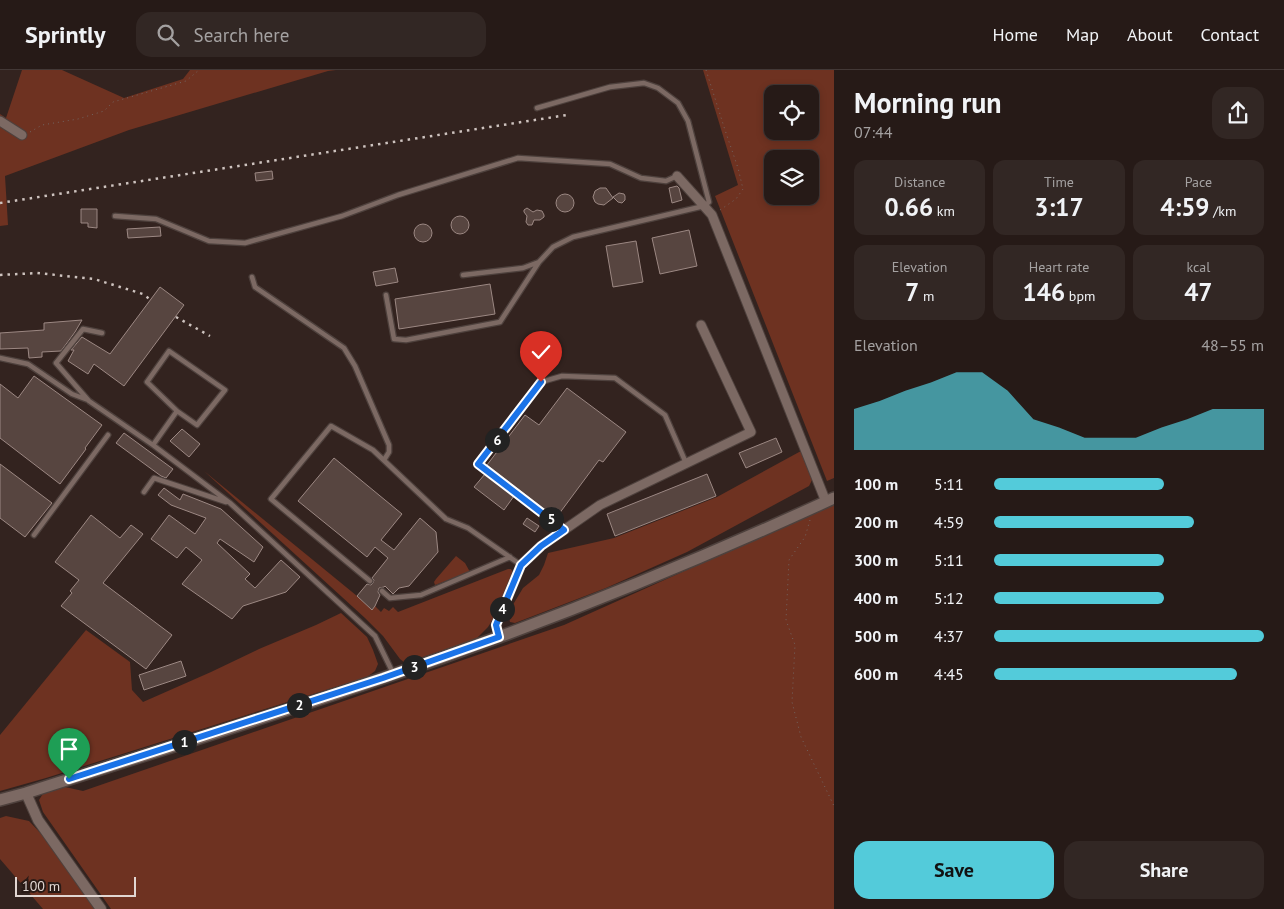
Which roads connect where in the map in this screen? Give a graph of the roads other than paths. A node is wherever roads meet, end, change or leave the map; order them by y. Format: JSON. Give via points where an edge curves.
{"nodes":[{"id":1,"x":537,"y":108,"type":"dead end"},
{"id":2,"x":0,"y":121,"type":"edge"},
{"id":3,"x":22,"y":135,"type":"road end"},
{"id":4,"x":677,"y":176,"type":"joint"},
{"id":5,"x":704,"y":206,"type":"junction"},
{"id":6,"x":115,"y":216,"type":"dead end"},
{"id":7,"x":539,"y":262,"type":"junction"},
{"id":8,"x":463,"y":275,"type":"dead end"},
{"id":9,"x":252,"y":277,"type":"dead end"},
{"id":10,"x":386,"y":295,"type":"dead end"},
{"id":11,"x":701,"y":325,"type":"dead end"},
{"id":12,"x":102,"y":333,"type":"dead end"},
{"id":13,"x":0,"y":358,"type":"edge"},
{"id":14,"x":89,"y":401,"type":"junction"},
{"id":15,"x":177,"y":411,"type":"junction"},
{"id":16,"x":108,"y":435,"type":"dead end"},
{"id":17,"x":153,"y":445,"type":"junction"},
{"id":18,"x":384,"y":460,"type":"junction"},
{"id":19,"x":686,"y":463,"type":"junction"},
{"id":20,"x":144,"y":492,"type":"dead end"},
{"id":21,"x":830,"y":500,"type":"edge"},
{"id":22,"x":230,"y":503,"type":"junction"},
{"id":23,"x":564,"y":530,"type":"junction"},
{"id":24,"x":34,"y":535,"type":"dead end"},
{"id":25,"x":510,"y":557,"type":"junction"},
{"id":26,"x":521,"y":565,"type":"junction"},
{"id":27,"x":370,"y":580,"type":"dead end"},
{"id":28,"x":382,"y":591,"type":"dead end"},
{"id":29,"x":499,"y":637,"type":"junction"},
{"id":30,"x":394,"y":674,"type":"junction"},
{"id":31,"x":26,"y":793,"type":"junction"},
{"id":32,"x":0,"y":800,"type":"edge"},
{"id":33,"x":101,"y":909,"type":"edge"}],
"edges":[{"from":1,"to":5,"type":"lane","via":[[610,87],[644,83],[658,88],[678,103],[688,122],[709,202]]},
{"from":2,"to":3,"type":"street"},
{"from":4,"to":5,"type":"street"},
{"from":4,"to":6,"type":"lane","via":[[666,181],[641,178],[610,164],[518,158],[398,194],[342,216],[245,243],[209,241],[156,219]]},
{"from":5,"to":7,"type":"lane","via":[[573,237],[553,248]]},
{"from":5,"to":21,"type":"street","via":[[712,215]]},
{"from":7,"to":8,"type":"lane","via":[[523,268]]},
{"from":7,"to":10,"type":"lane","via":[[500,322],[406,340],[394,339]]},
{"from":9,"to":18,"type":"lane","via":[[255,287],[344,348],[389,445]]},
{"from":11,"to":19,"type":"street","via":[[751,432]]},
{"from":12,"to":14,"type":"lane","via":[[83,329],[56,363]]},
{"from":13,"to":14,"type":"lane","via":[[28,364],[72,394]]},
{"from":14,"to":17,"type":"lane"},
{"from":15,"to":15,"type":"lane","via":[[147,382],[169,351],[225,390],[196,425]]},
{"from":15,"to":17,"type":"lane"},
{"from":16,"to":24,"type":"lane"},
{"from":17,"to":22,"type":"lane"},
{"from":18,"to":25,"type":"lane","via":[[446,519],[468,528]]},
{"from":18,"to":27,"type":"lane","via":[[331,426],[271,499]]},
{"from":19,"to":23,"type":"street","via":[[600,505]]},
{"from":19,"to":23,"type":"lane","via":[[665,414],[615,378],[562,376],[541,382],[478,464]]},
{"from":20,"to":22,"type":"lane","via":[[154,478]]},
{"from":21,"to":29,"type":"main road","via":[[678,567]]},
{"from":22,"to":30,"type":"lane","via":[[375,636]]},
{"from":23,"to":26,"type":"street"},
{"from":25,"to":26,"type":"lane"},
{"from":25,"to":28,"type":"lane","via":[[421,595],[390,598]]},
{"from":26,"to":29,"type":"street","via":[[496,625]]},
{"from":29,"to":30,"type":"main road"},
{"from":30,"to":31,"type":"main road"},
{"from":31,"to":32,"type":"main road"},
{"from":31,"to":33,"type":"street","via":[[38,820]]}]}
